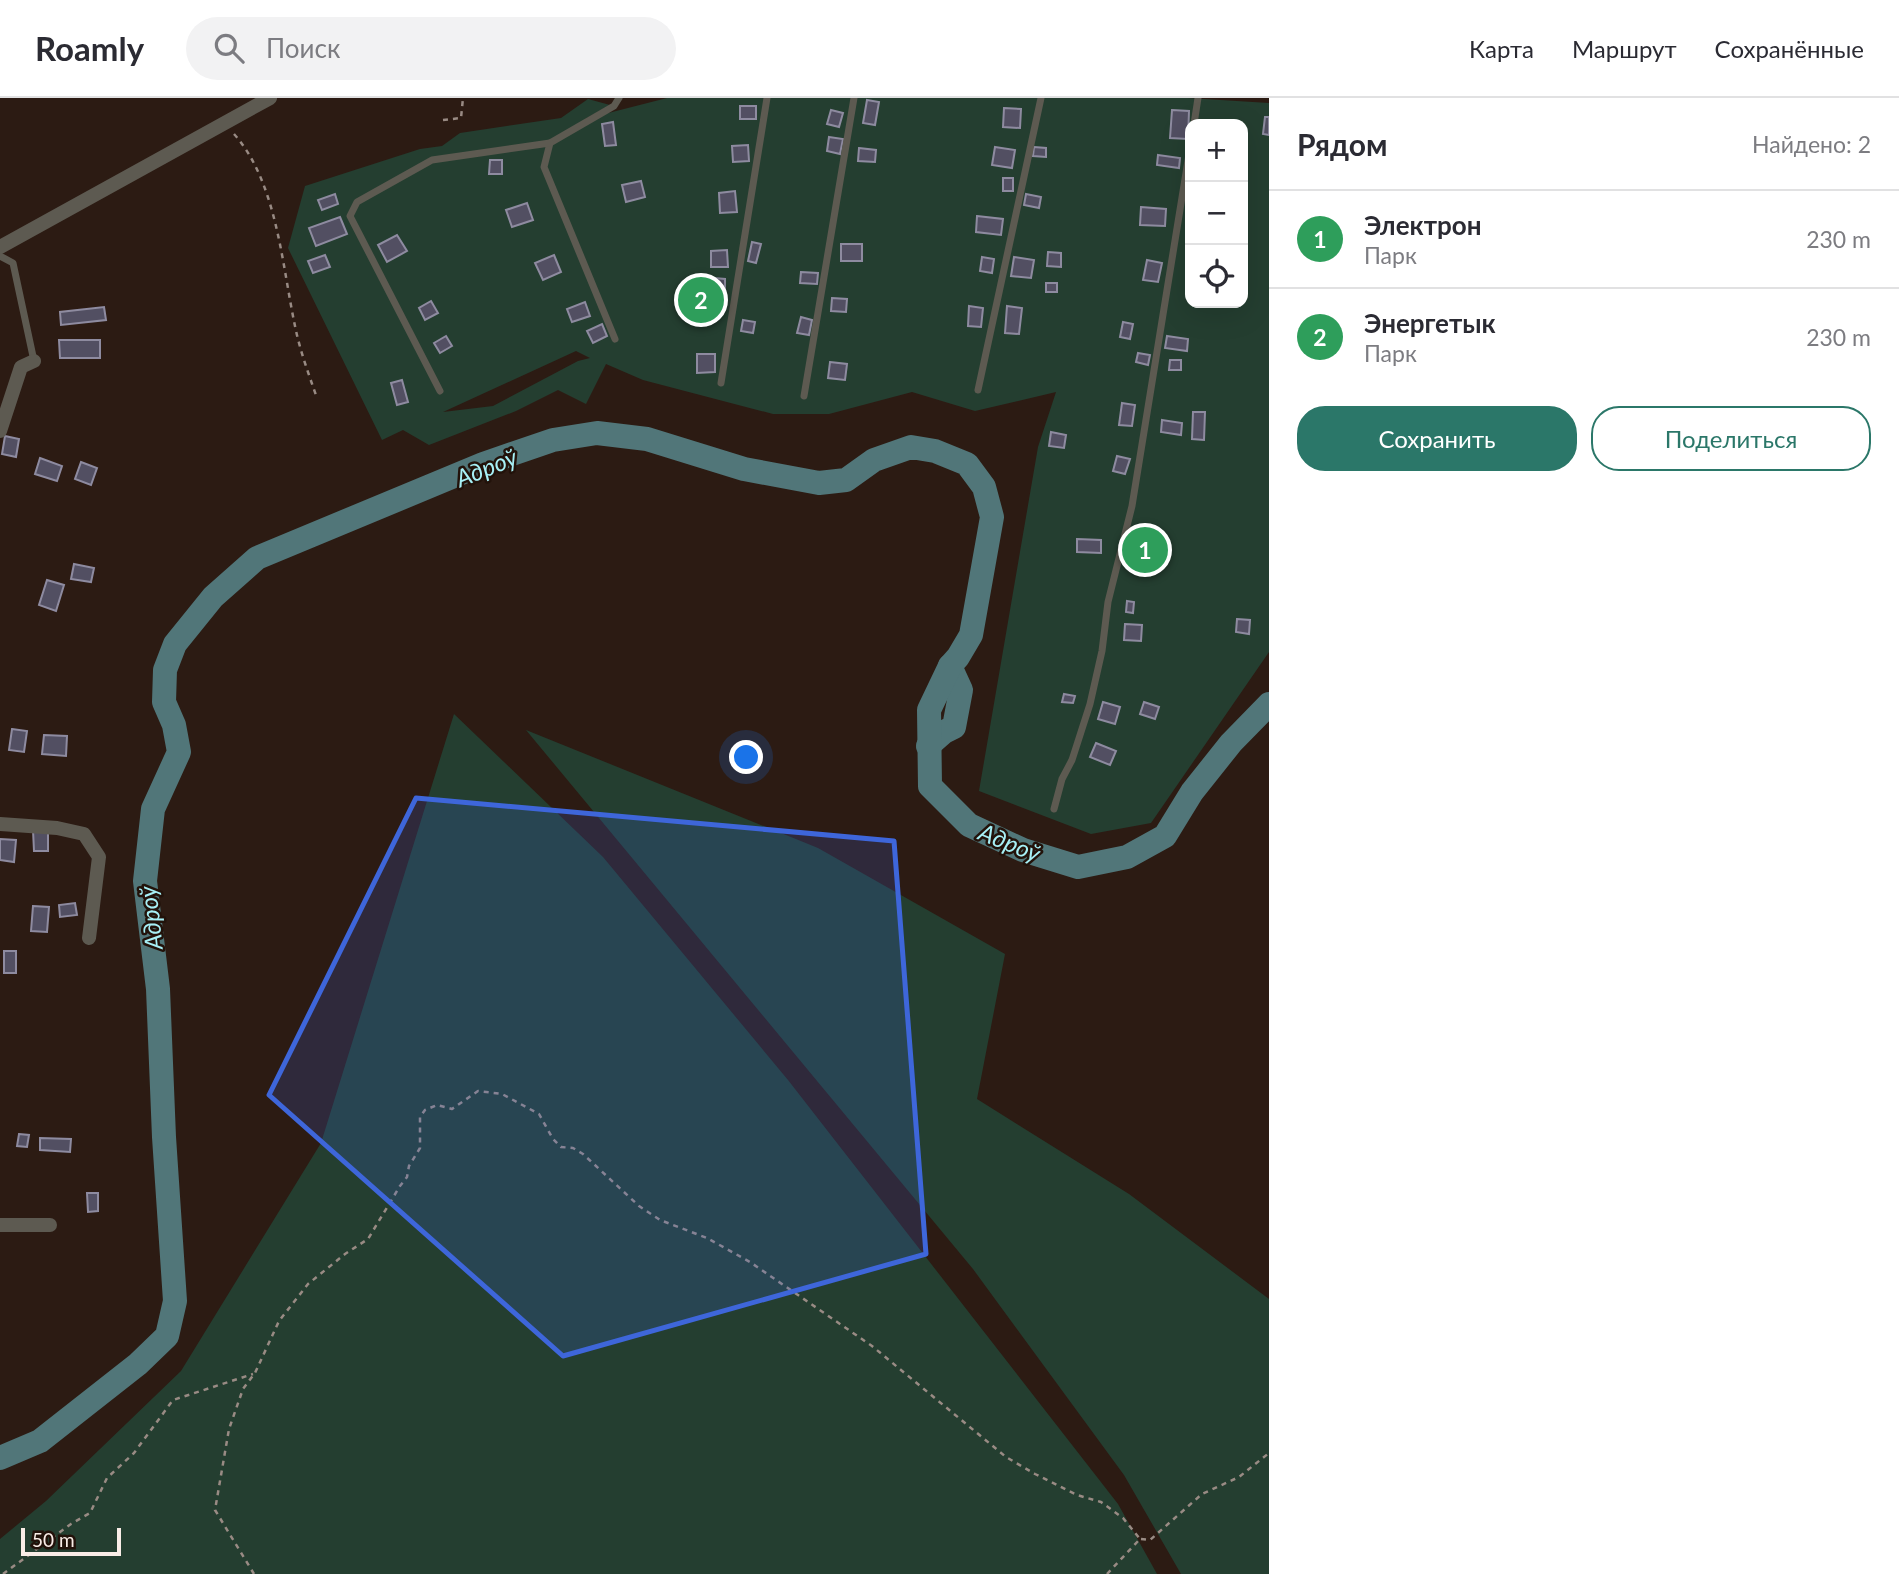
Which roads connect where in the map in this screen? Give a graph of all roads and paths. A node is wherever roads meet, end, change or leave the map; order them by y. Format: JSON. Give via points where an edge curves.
{"nodes":[{"id":1,"x":270,"y":98,"type":"edge"},
{"id":2,"x":463,"y":98,"type":"edge"},
{"id":3,"x":618,"y":98,"type":"edge"},
{"id":4,"x":767,"y":98,"type":"edge"},
{"id":5,"x":854,"y":98,"type":"edge"},
{"id":6,"x":1041,"y":98,"type":"edge"},
{"id":7,"x":1198,"y":98,"type":"edge"},
{"id":8,"x":1195,"y":119,"type":"edge"},
{"id":9,"x":443,"y":120,"type":"dead end"},
{"id":10,"x":224,"y":122,"type":"junction"},
{"id":11,"x":550,"y":143,"type":"junction"},
{"id":12,"x":1185,"y":179,"type":"edge"},
{"id":13,"x":0,"y":247,"type":"edge"},
{"id":14,"x":0,"y":256,"type":"edge"},
{"id":15,"x":615,"y":339,"type":"dead end"},
{"id":16,"x":34,"y":361,"type":"joint"},
{"id":17,"x":721,"y":383,"type":"dead end"},
{"id":18,"x":978,"y":390,"type":"dead end"},
{"id":19,"x":440,"y":391,"type":"dead end"},
{"id":20,"x":804,"y":396,"type":"dead end"},
{"id":21,"x":317,"y":398,"type":"dead end"},
{"id":22,"x":0,"y":431,"type":"edge"},
{"id":23,"x":1054,"y":809,"type":"dead end"},
{"id":24,"x":0,"y":824,"type":"edge"},
{"id":25,"x":89,"y":938,"type":"dead end"},
{"id":26,"x":0,"y":1225,"type":"edge"},
{"id":27,"x":50,"y":1225,"type":"dead end"},
{"id":28,"x":255,"y":1373,"type":"junction"},
{"id":29,"x":1269,"y":1453,"type":"edge"},
{"id":30,"x":1140,"y":1539,"type":"junction"},
{"id":31,"x":3,"y":1574,"type":"edge"},
{"id":32,"x":254,"y":1574,"type":"edge"},
{"id":33,"x":1107,"y":1574,"type":"edge"}],
"edges":[{"from":1,"to":10,"type":"street"},
{"from":2,"to":9,"type":"path","via":[[461,118]]},
{"from":3,"to":11,"type":"lane","via":[[614,106]]},
{"from":4,"to":17,"type":"lane"},
{"from":5,"to":20,"type":"lane"},
{"from":6,"to":18,"type":"lane"},
{"from":7,"to":8,"type":"lane"},
{"from":10,"to":13,"type":"street"},
{"from":10,"to":21,"type":"path","via":[[246,146],[268,197],[295,331]]},
{"from":11,"to":15,"type":"lane","via":[[544,167]]},
{"from":11,"to":19,"type":"lane","via":[[432,160],[357,202],[350,216]]},
{"from":12,"to":23,"type":"lane","via":[[1132,506],[1108,602],[1102,651],[1090,704]]},
{"from":14,"to":16,"type":"lane","via":[[13,263]]},
{"from":16,"to":22,"type":"street","via":[[22,367]]},
{"from":24,"to":25,"type":"street","via":[[84,834],[99,857]]},
{"from":26,"to":27,"type":"street"},
{"from":28,"to":30,"type":"path","via":[[279,1321],[308,1284],[368,1239],[420,1148],[419,1124],[425,1110],[437,1105],[452,1109],[478,1091],[492,1092],[539,1114],[561,1147],[573,1148],[596,1163],[639,1206],[750,1262],[842,1324],[1006,1457],[1101,1502]]},
{"from":28,"to":31,"type":"path","via":[[173,1400],[134,1453],[107,1478],[90,1513]]},
{"from":28,"to":32,"type":"path","via":[[243,1389],[229,1429],[215,1510]]},
{"from":29,"to":30,"type":"path","via":[[1240,1478],[1202,1494],[1150,1540]]},
{"from":30,"to":33,"type":"path"}]}
